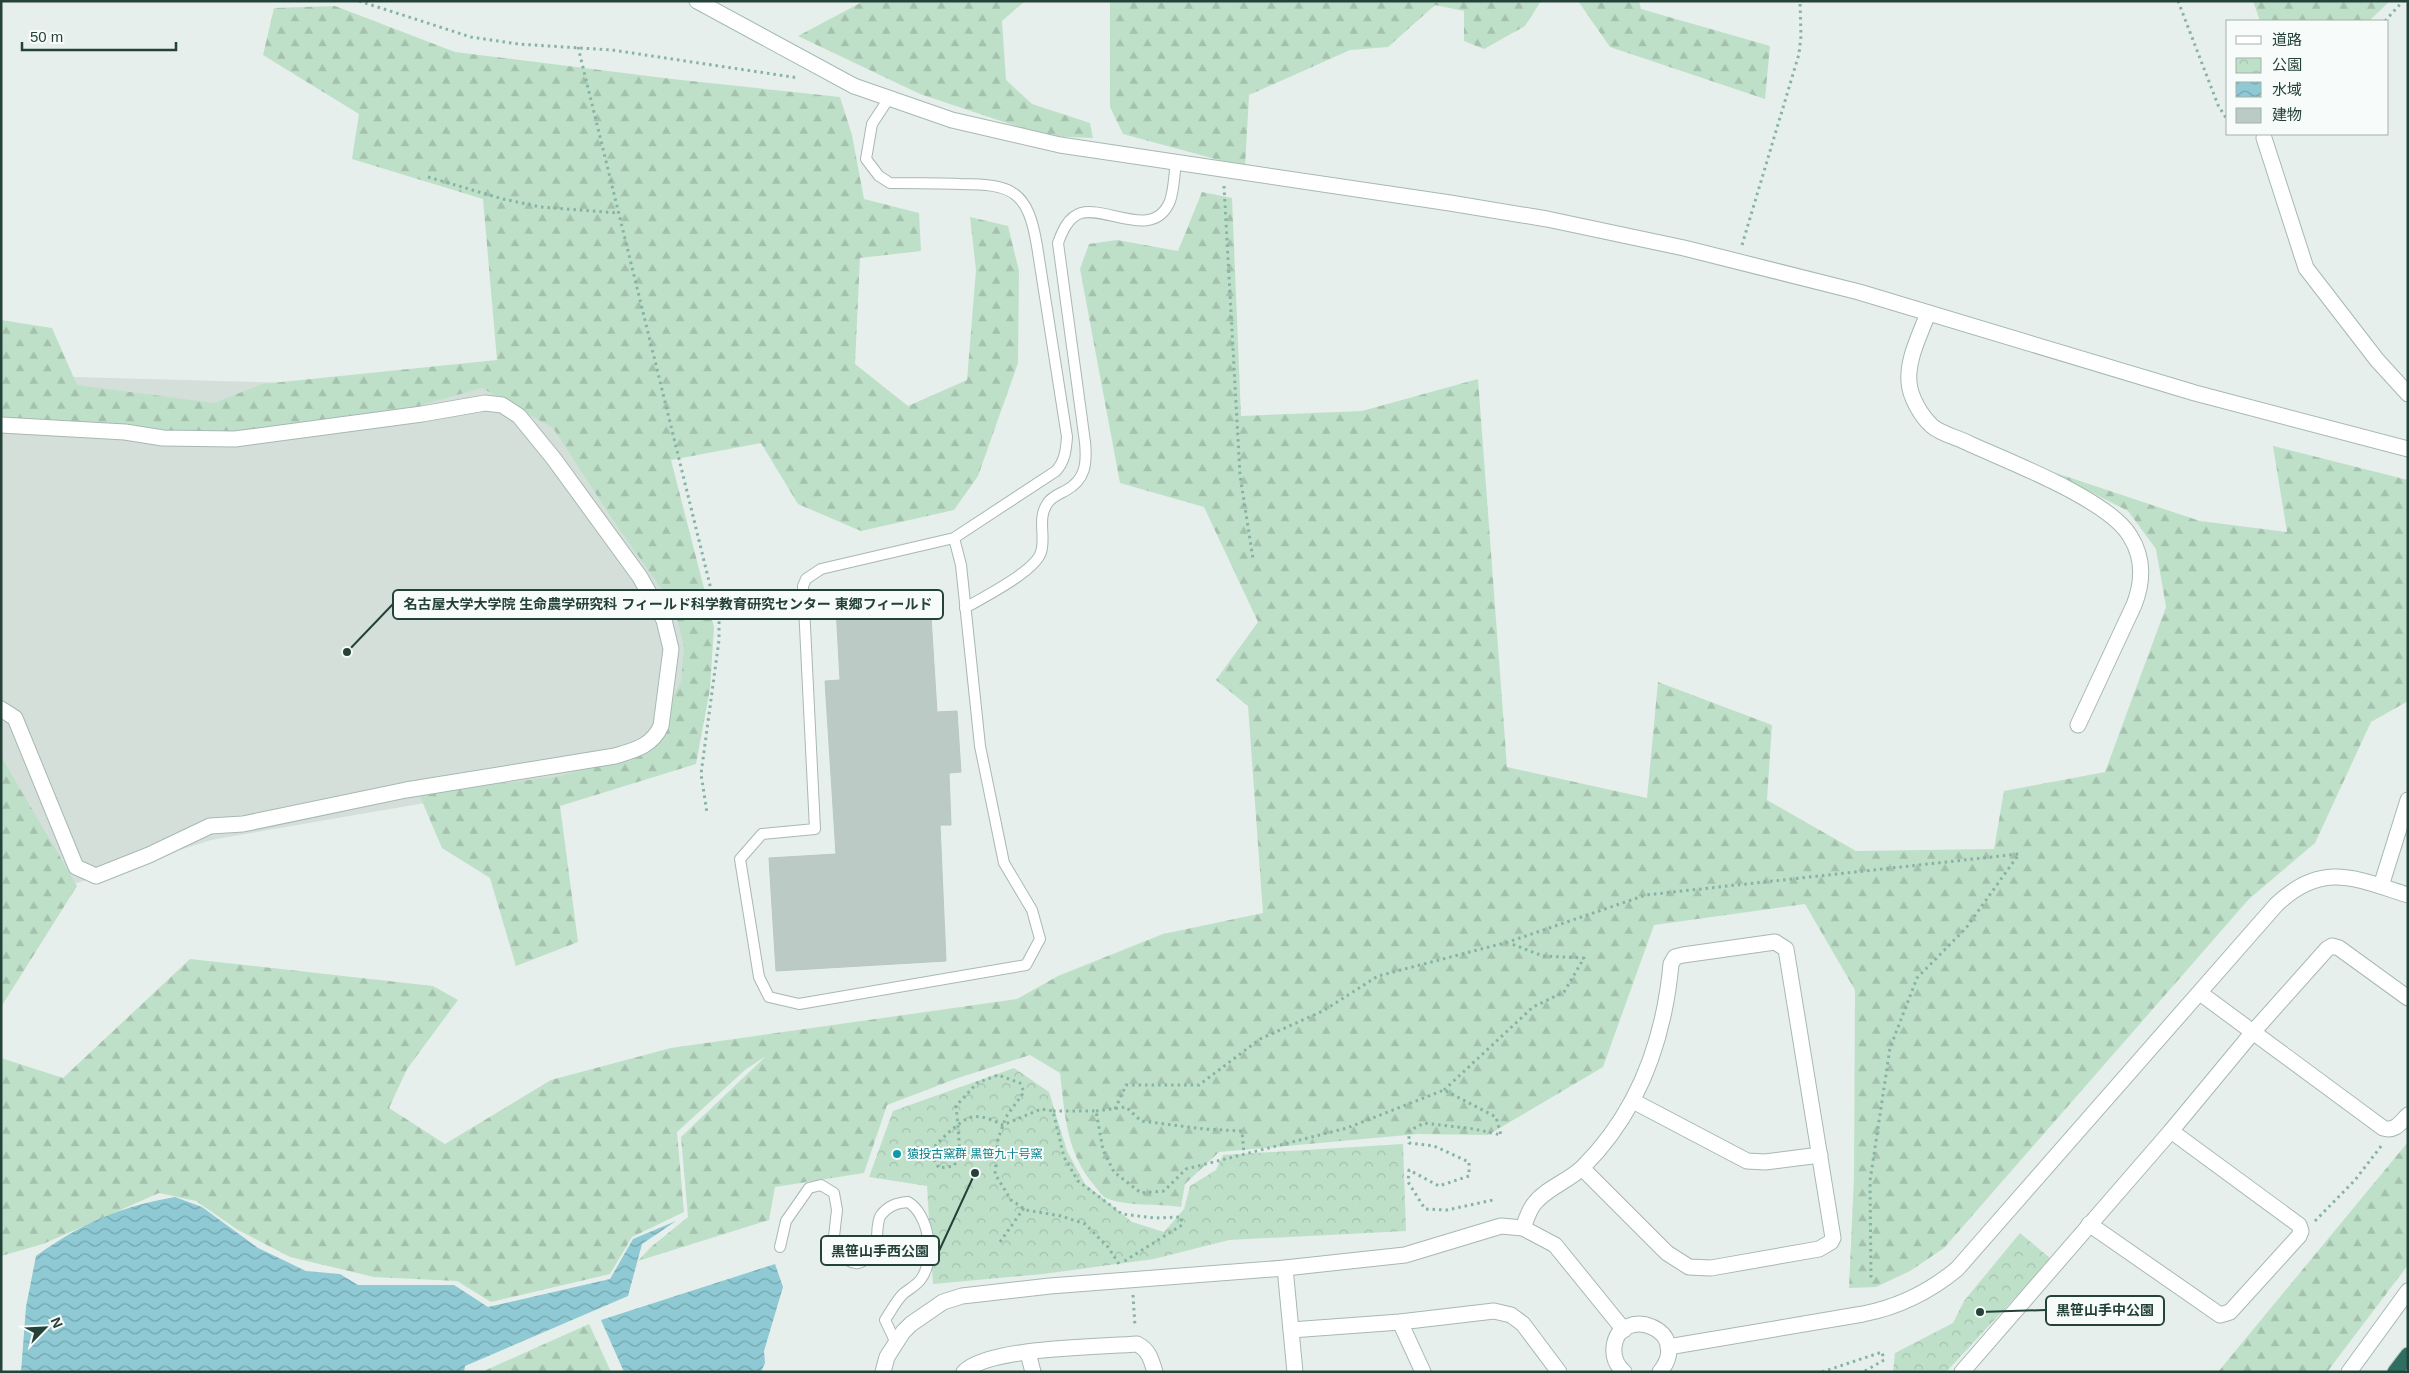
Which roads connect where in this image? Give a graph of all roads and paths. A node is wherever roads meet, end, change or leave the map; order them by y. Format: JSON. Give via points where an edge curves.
{"nodes":[{"id":1,"x":359,"y":1,"type":"edge"},
{"id":2,"x":697,"y":1,"type":"edge"},
{"id":3,"x":1800,"y":1,"type":"edge"},
{"id":4,"x":2178,"y":1,"type":"edge"},
{"id":5,"x":2403,"y":1,"type":"edge"},
{"id":6,"x":2386,"y":20,"type":"edge"},
{"id":7,"x":578,"y":47,"type":"junction"},
{"id":8,"x":803,"y":79,"type":"dead end"},
{"id":9,"x":889,"y":98,"type":"junction"},
{"id":10,"x":2226,"y":118,"type":"edge"},
{"id":11,"x":2264,"y":138,"type":"dead end"},
{"id":12,"x":1176,"y":163,"type":"junction"},
{"id":13,"x":1223,"y":170,"type":"junction"},
{"id":14,"x":428,"y":177,"type":"dead end"},
{"id":15,"x":618,"y":213,"type":"junction"},
{"id":16,"x":1737,"y":261,"type":"junction"},
{"id":17,"x":1928,"y":313,"type":"junction"},
{"id":18,"x":2408,"y":394,"type":"edge"},
{"id":19,"x":1,"y":425,"type":"edge"},
{"id":20,"x":2408,"y":449,"type":"edge"},
{"id":21,"x":954,"y":538,"type":"junction"},
{"id":22,"x":1253,"y":559,"type":"dead end"},
{"id":23,"x":965,"y":608,"type":"junction"},
{"id":24,"x":1,"y":709,"type":"edge"},
{"id":25,"x":2078,"y":725,"type":"dead end"},
{"id":26,"x":2408,"y":800,"type":"edge"},
{"id":27,"x":707,"y":813,"type":"dead end"},
{"id":28,"x":2381,"y":886,"type":"junction"},
{"id":29,"x":2408,"y":894,"type":"edge"},
{"id":30,"x":1508,"y":942,"type":"dead end"},
{"id":31,"x":2200,"y":993,"type":"junction"},
{"id":32,"x":2408,"y":998,"type":"edge"},
{"id":33,"x":2253,"y":1032,"type":"junction"},
{"id":34,"x":1444,"y":1090,"type":"junction"},
{"id":35,"x":1633,"y":1101,"type":"junction"},
{"id":36,"x":1053,"y":1111,"type":"junction"},
{"id":37,"x":1096,"y":1111,"type":"junction"},
{"id":38,"x":2408,"y":1114,"type":"edge"},
{"id":39,"x":1003,"y":1125,"type":"junction"},
{"id":40,"x":958,"y":1126,"type":"junction"},
{"id":41,"x":2389,"y":1129,"type":"junction"},
{"id":42,"x":2171,"y":1132,"type":"junction"},
{"id":43,"x":916,"y":1147,"type":"dead end"},
{"id":44,"x":929,"y":1152,"type":"junction"},
{"id":45,"x":1244,"y":1154,"type":"junction"},
{"id":46,"x":1820,"y":1155,"type":"junction"},
{"id":47,"x":1582,"y":1168,"type":"junction"},
{"id":48,"x":1493,"y":1200,"type":"dead end"},
{"id":49,"x":1024,"y":1208,"type":"junction"},
{"id":50,"x":2090,"y":1224,"type":"junction"},
{"id":51,"x":1523,"y":1228,"type":"junction"},
{"id":52,"x":2301,"y":1231,"type":"junction"},
{"id":53,"x":1000,"y":1242,"type":"dead end"},
{"id":54,"x":780,"y":1247,"type":"dead end"},
{"id":55,"x":1119,"y":1264,"type":"junction"},
{"id":56,"x":1285,"y":1268,"type":"junction"},
{"id":57,"x":1132,"y":1280,"type":"junction"},
{"id":58,"x":2408,"y":1292,"type":"edge"},
{"id":59,"x":1400,"y":1322,"type":"junction"},
{"id":60,"x":1291,"y":1330,"type":"junction"},
{"id":61,"x":1624,"y":1330,"type":"junction"},
{"id":62,"x":896,"y":1343,"type":"junction"},
{"id":63,"x":1137,"y":1344,"type":"junction"},
{"id":64,"x":1668,"y":1346,"type":"junction"},
{"id":65,"x":1028,"y":1353,"type":"junction"},
{"id":66,"x":2408,"y":1355,"type":"edge"},
{"id":67,"x":883,"y":1372,"type":"edge"},
{"id":68,"x":964,"y":1372,"type":"edge"},
{"id":69,"x":1034,"y":1372,"type":"edge"},
{"id":70,"x":1155,"y":1372,"type":"edge"},
{"id":71,"x":1295,"y":1372,"type":"edge"},
{"id":72,"x":1423,"y":1372,"type":"edge"},
{"id":73,"x":1559,"y":1372,"type":"edge"},
{"id":74,"x":1624,"y":1372,"type":"edge"},
{"id":75,"x":1660,"y":1372,"type":"edge"},
{"id":76,"x":1822,"y":1372,"type":"edge"},
{"id":77,"x":1863,"y":1372,"type":"edge"},
{"id":78,"x":1962,"y":1372,"type":"edge"},
{"id":79,"x":2349,"y":1372,"type":"edge"},
{"id":80,"x":2395,"y":1372,"type":"edge"}],
"edges":[{"from":1,"to":7,"type":"path","via":[[471,38]]},
{"from":2,"to":9,"type":"street","via":[[854,86]]},
{"from":3,"to":16,"type":"path","via":[[1799,54]]},
{"from":4,"to":10,"type":"path","via":[[2218,105]]},
{"from":5,"to":6,"type":"path"},
{"from":7,"to":8,"type":"path"},
{"from":7,"to":15,"type":"path"},
{"from":9,"to":12,"type":"street","via":[[952,120],[1051,143]]},
{"from":9,"to":21,"type":"lane","via":[[872,124],[866,159],[879,176],[890,183],[992,184],[1011,192],[1028,210],[1033,222],[1067,437],[1064,459],[1056,471]]},
{"from":11,"to":18,"type":"street","via":[[2306,268],[2377,360]]},
{"from":12,"to":13,"type":"street"},
{"from":12,"to":23,"type":"lane","via":[[1169,202],[1157,216],[1136,221],[1081,213],[1062,230],[1058,243],[1085,442],[1085,469],[1076,483],[1046,504],[1042,513],[1042,551],[1038,559],[1018,577]]},
{"from":13,"to":16,"type":"street","via":[[1547,219]]},
{"from":13,"to":22,"type":"path","via":[[1240,474]]},
{"from":14,"to":15,"type":"path","via":[[541,207]]},
{"from":15,"to":27,"type":"path","via":[[719,622],[701,774]]},
{"from":16,"to":17,"type":"street"},
{"from":17,"to":20,"type":"street","via":[[2195,393]]},
{"from":17,"to":25,"type":"street","via":[[1910,364],[1909,383],[1916,404],[1932,426],[2034,472],[2086,500],[2119,522],[2131,536],[2140,559],[2141,588]]},
{"from":19,"to":24,"type":"street","via":[[116,431],[163,438],[235,440],[485,403],[502,405],[519,416],[554,459],[640,577],[664,620],[671,649],[661,726],[648,744],[636,750],[406,790],[243,824],[210,826],[96,876],[76,867],[15,718]]},
{"from":21,"to":23,"type":"lane","via":[[961,565]]},
{"from":21,"to":23,"type":"lane","via":[[821,569],[806,578],[803,586],[815,830],[762,834],[740,859],[759,977],[770,997],[799,1004],[1026,965],[1040,940],[1032,910],[1004,863],[980,746]]},
{"from":26,"to":28,"type":"street"},
{"from":28,"to":29,"type":"street"},
{"from":28,"to":31,"type":"street","via":[[2342,876],[2302,885],[2276,905]]},
{"from":30,"to":34,"type":"path","via":[[1542,956],[1584,958],[1564,992],[1532,1007]]},
{"from":31,"to":33,"type":"street"},
{"from":31,"to":64,"type":"street","via":[[1977,1248],[1940,1283],[1913,1299],[1875,1312]]},
{"from":32,"to":33,"type":"street","via":[[2343,950],[2332,946]]},
{"from":33,"to":41,"type":"street","via":[[2383,1128]]},
{"from":33,"to":42,"type":"street"},
{"from":34,"to":45,"type":"path","via":[[1347,1128]]},
{"from":34,"to":48,"type":"path","via":[[1496,1116],[1501,1134],[1424,1123],[1409,1131],[1409,1143],[1434,1146],[1469,1162],[1469,1176],[1439,1186],[1409,1170],[1408,1182],[1425,1209],[1446,1210]]},
{"from":35,"to":46,"type":"street","via":[[1747,1161]]},
{"from":35,"to":46,"type":"street","via":[[1661,1029],[1674,959],[1683,955],[1779,943],[1786,949]]},
{"from":35,"to":47,"type":"street","via":[[1608,1139]]},
{"from":36,"to":37,"type":"path"},
{"from":36,"to":39,"type":"path","via":[[1041,1109]]},
{"from":36,"to":55,"type":"path","via":[[1064,1158],[1078,1181],[1122,1214],[1180,1217],[1182,1225]]},
{"from":37,"to":45,"type":"path","via":[[1126,1107],[1141,1121],[1242,1130]]},
{"from":37,"to":45,"type":"path","via":[[1104,1150],[1114,1172],[1141,1193],[1164,1191],[1186,1169]]},
{"from":38,"to":41,"type":"street","via":[[2397,1127]]},
{"from":39,"to":40,"type":"path","via":[[984,1117],[971,1117]]},
{"from":39,"to":40,"type":"path","via":[[1024,1092],[1020,1083],[998,1075],[977,1083],[956,1106]]},
{"from":39,"to":49,"type":"path","via":[[998,1139],[995,1174],[1012,1200]]},
{"from":40,"to":44,"type":"path"},
{"from":40,"to":44,"type":"path","via":[[960,1154],[954,1166],[939,1168]]},
{"from":41,"to":52,"type":"path","via":[[2381,1146],[2355,1180],[2313,1224]]},
{"from":42,"to":50,"type":"street"},
{"from":42,"to":52,"type":"street","via":[[2299,1225]]},
{"from":43,"to":44,"type":"path"},
{"from":46,"to":47,"type":"street","via":[[1833,1238],[1828,1245],[1810,1251],[1700,1268],[1689,1267],[1674,1258]]},
{"from":47,"to":51,"type":"street","via":[[1535,1203]]},
{"from":49,"to":53,"type":"path"},
{"from":49,"to":55,"type":"path","via":[[1085,1224]]},
{"from":50,"to":52,"type":"street","via":[[2220,1315],[2230,1312]]},
{"from":50,"to":78,"type":"street"},
{"from":51,"to":56,"type":"street","via":[[1501,1226],[1405,1255]]},
{"from":51,"to":61,"type":"street","via":[[1555,1245]]},
{"from":54,"to":62,"type":"lane","via":[[786,1221],[809,1188],[821,1185],[834,1193],[837,1210],[833,1246],[852,1263],[864,1261],[875,1251],[880,1217],[890,1206],[908,1202],[916,1206],[924,1222],[929,1258],[921,1279],[901,1296],[885,1320]]},
{"from":55,"to":57,"type":"path"},
{"from":56,"to":57,"type":"street"},
{"from":56,"to":60,"type":"street"},
{"from":57,"to":62,"type":"street","via":[[962,1296],[943,1302],[926,1313],[903,1332]]},
{"from":57,"to":63,"type":"path"},
{"from":58,"to":79,"type":"street"},
{"from":59,"to":60,"type":"street"},
{"from":59,"to":72,"type":"street"},
{"from":59,"to":73,"type":"street","via":[[1476,1312],[1504,1313],[1523,1324]]},
{"from":60,"to":71,"type":"street"},
{"from":61,"to":64,"type":"street","via":[[1634,1324],[1653,1326],[1661,1332]]},
{"from":61,"to":74,"type":"street","via":[[1615,1343],[1614,1353]]},
{"from":62,"to":67,"type":"street"},
{"from":63,"to":65,"type":"street"},
{"from":63,"to":70,"type":"street","via":[[1150,1355]]},
{"from":64,"to":75,"type":"street","via":[[1668,1357]]},
{"from":65,"to":68,"type":"street","via":[[984,1360],[969,1366]]},
{"from":65,"to":69,"type":"street"},
{"from":66,"to":80,"type":"highway"},
{"from":76,"to":77,"type":"path","via":[[1882,1352],[1884,1360]]}]}
